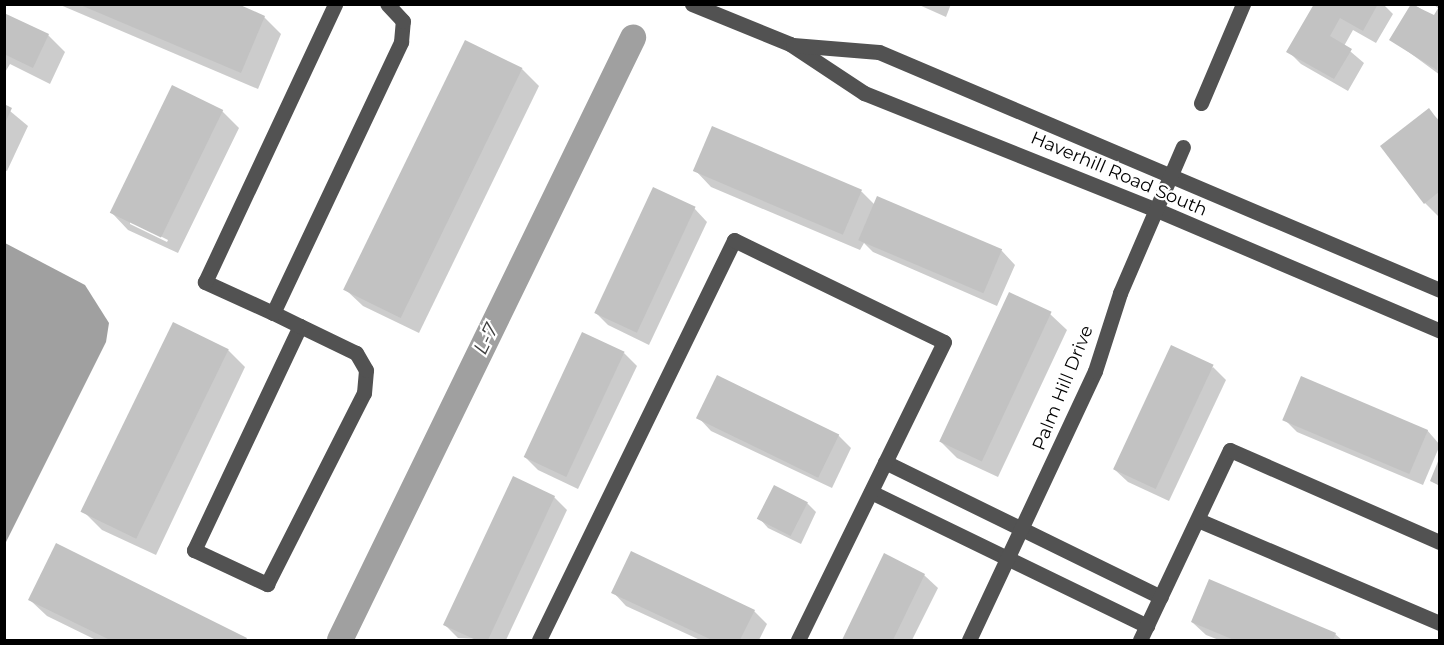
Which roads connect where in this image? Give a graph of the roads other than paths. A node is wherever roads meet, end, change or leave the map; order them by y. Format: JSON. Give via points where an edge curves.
{"nodes":[{"id":1,"x":335,"y":4,"type":"edge"},
{"id":2,"x":387,"y":4,"type":"edge"},
{"id":3,"x":692,"y":4,"type":"edge"},
{"id":4,"x":1243,"y":4,"type":"edge"},
{"id":5,"x":790,"y":44,"type":"junction"},
{"id":6,"x":1201,"y":102,"type":"dead end"},
{"id":7,"x":1183,"y":147,"type":"dead end"},
{"id":8,"x":1170,"y":178,"type":"junction"},
{"id":9,"x":1157,"y":210,"type":"junction"},
{"id":10,"x":1440,"y":290,"type":"edge"},
{"id":11,"x":273,"y":314,"type":"junction"},
{"id":12,"x":300,"y":326,"type":"junction"},
{"id":13,"x":1440,"y":332,"type":"edge"},
{"id":14,"x":885,"y":462,"type":"junction"},
{"id":15,"x":871,"y":492,"type":"junction"},
{"id":16,"x":1198,"y":520,"type":"junction"},
{"id":17,"x":1023,"y":529,"type":"junction"},
{"id":18,"x":1440,"y":542,"type":"edge"},
{"id":19,"x":1009,"y":559,"type":"junction"},
{"id":20,"x":1161,"y":597,"type":"junction"},
{"id":21,"x":1440,"y":623,"type":"edge"},
{"id":22,"x":1147,"y":626,"type":"junction"},
{"id":23,"x":539,"y":640,"type":"edge"},
{"id":24,"x":798,"y":640,"type":"edge"},
{"id":25,"x":969,"y":640,"type":"edge"},
{"id":26,"x":1140,"y":640,"type":"edge"}],
"edges":[{"from":1,"to":11,"type":"street","via":[[205,282]]},
{"from":2,"to":11,"type":"street","via":[[403,21],[401,42]]},
{"from":3,"to":5,"type":"street","name":"Haverhill Road South"},
{"from":4,"to":6,"type":"street"},
{"from":5,"to":8,"type":"street","name":"Haverhill Road South","via":[[879,52]]},
{"from":5,"to":9,"type":"street","name":"Haverhill Road South","via":[[864,93]]},
{"from":7,"to":8,"type":"street","name":"Palm Hill Drive"},
{"from":8,"to":9,"type":"street","name":"Palm Hill Drive"},
{"from":8,"to":10,"type":"street","name":"Haverhill Road South"},
{"from":9,"to":13,"type":"street","name":"Haverhill Road South"},
{"from":9,"to":17,"type":"street","name":"Palm Hill Drive","via":[[1120,292],[1095,371]]},
{"from":11,"to":12,"type":"street"},
{"from":12,"to":12,"type":"street","via":[[356,353],[366,370],[364,393],[267,584],[194,550]]},
{"from":14,"to":15,"type":"street"},
{"from":14,"to":17,"type":"street"},
{"from":14,"to":23,"type":"street","via":[[944,342],[734,240]]},
{"from":15,"to":19,"type":"street"},
{"from":15,"to":24,"type":"street"},
{"from":16,"to":18,"type":"street","via":[[1230,450]]},
{"from":16,"to":20,"type":"street"},
{"from":16,"to":21,"type":"street"},
{"from":17,"to":19,"type":"street","name":"Palm Hill Drive"},
{"from":17,"to":20,"type":"street"},
{"from":19,"to":22,"type":"street"},
{"from":19,"to":25,"type":"street","name":"Palm Hill Drive"},
{"from":20,"to":22,"type":"street"},
{"from":22,"to":26,"type":"street"}]}
